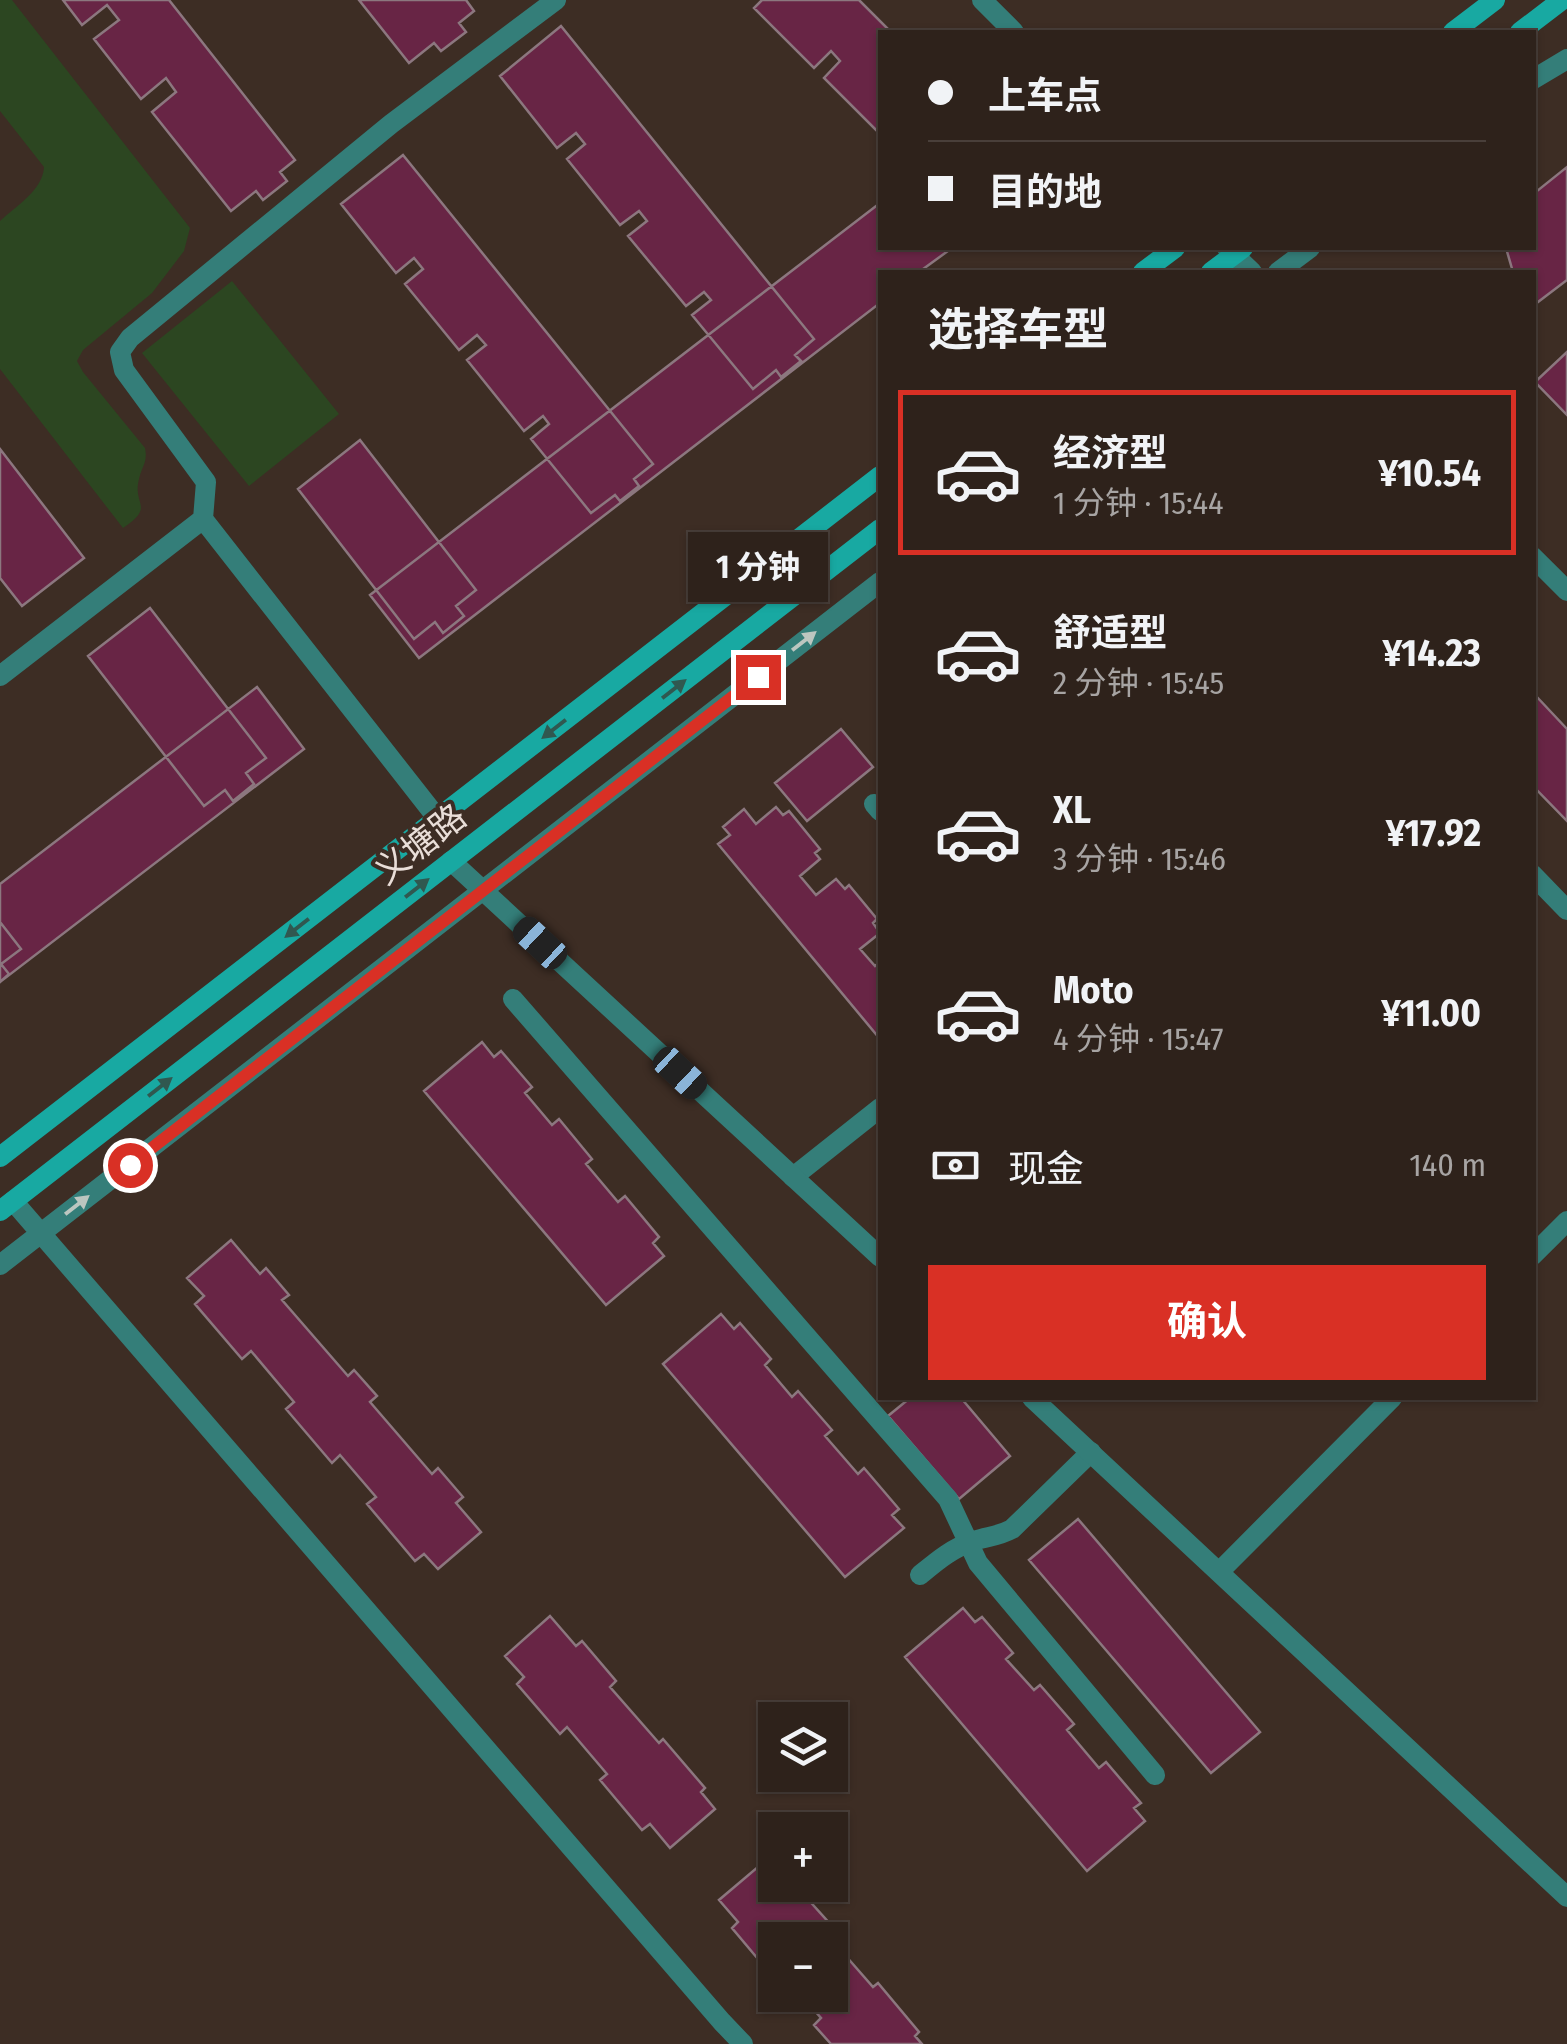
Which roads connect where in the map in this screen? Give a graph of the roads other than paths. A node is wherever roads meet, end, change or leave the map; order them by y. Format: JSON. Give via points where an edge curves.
{"nodes":[{"id":1,"x":556,"y":0,"type":"edge"},
{"id":2,"x":982,"y":0,"type":"edge"},
{"id":3,"x":1494,"y":0,"type":"edge"},
{"id":4,"x":1562,"y":0,"type":"edge"},
{"id":5,"x":1012,"y":30,"type":"edge"},
{"id":6,"x":1456,"y":30,"type":"edge"},
{"id":7,"x":1523,"y":30,"type":"edge"},
{"id":8,"x":1567,"y":59,"type":"edge"},
{"id":9,"x":1536,"y":78,"type":"edge"},
{"id":10,"x":1173,"y":250,"type":"edge"},
{"id":11,"x":1234,"y":250,"type":"edge"},
{"id":12,"x":1307,"y":250,"type":"edge"},
{"id":13,"x":1146,"y":270,"type":"edge"},
{"id":14,"x":1212,"y":270,"type":"edge"},
{"id":15,"x":1250,"y":270,"type":"edge"},
{"id":16,"x":1281,"y":270,"type":"edge"},
{"id":17,"x":878,"y":478,"type":"edge"},
{"id":18,"x":202,"y":519,"type":"junction"},
{"id":19,"x":878,"y":531,"type":"edge"},
{"id":20,"x":1536,"y":560,"type":"edge"},
{"id":21,"x":878,"y":584,"type":"edge"},
{"id":22,"x":1567,"y":591,"type":"edge"},
{"id":23,"x":0,"y":676,"type":"edge"},
{"id":24,"x":438,"y":818,"type":"junction"},
{"id":25,"x":451,"y":861,"type":"junction"},
{"id":26,"x":1536,"y":878,"type":"edge"},
{"id":27,"x":484,"y":891,"type":"junction"},
{"id":28,"x":1567,"y":910,"type":"edge"},
{"id":29,"x":514,"y":999,"type":"dead end"},
{"id":30,"x":878,"y":1110,"type":"edge"},
{"id":31,"x":0,"y":1157,"type":"edge"},
{"id":32,"x":793,"y":1177,"type":"junction"},
{"id":33,"x":7,"y":1206,"type":"edge"},
{"id":34,"x":1567,"y":1221,"type":"edge"},
{"id":35,"x":41,"y":1233,"type":"junction"},
{"id":36,"x":1536,"y":1252,"type":"edge"},
{"id":37,"x":878,"y":1255,"type":"edge"},
{"id":38,"x":0,"y":1264,"type":"edge"},
{"id":39,"x":1034,"y":1400,"type":"edge"},
{"id":40,"x":1390,"y":1400,"type":"edge"},
{"id":41,"x":1091,"y":1452,"type":"junction"},
{"id":42,"x":969,"y":1543,"type":"junction"},
{"id":43,"x":1220,"y":1570,"type":"junction"},
{"id":44,"x":920,"y":1576,"type":"dead end"},
{"id":45,"x":1155,"y":1775,"type":"dead end"},
{"id":46,"x":1567,"y":1898,"type":"edge"},
{"id":47,"x":743,"y":2044,"type":"edge"}],
"edges":[{"from":1,"to":18,"type":"street","via":[[331,173],[120,352],[124,370],[206,482]]},
{"from":2,"to":5,"type":"street"},
{"from":3,"to":6,"type":"main road"},
{"from":4,"to":7,"type":"main road"},
{"from":8,"to":9,"type":"street"},
{"from":10,"to":13,"type":"main road"},
{"from":11,"to":14,"type":"main road"},
{"from":11,"to":15,"type":"street"},
{"from":12,"to":16,"type":"street"},
{"from":17,"to":24,"type":"main road","name":"义塘路","one_way":true},
{"from":18,"to":23,"type":"street"},
{"from":18,"to":24,"type":"street"},
{"from":25,"to":19,"type":"main road","name":"义塘路","one_way":true},
{"from":20,"to":22,"type":"street"},
{"from":27,"to":21,"type":"street","one_way":true},
{"from":24,"to":31,"type":"main road","name":"义塘路","one_way":true},
{"from":25,"to":27,"type":"street"},
{"from":33,"to":25,"type":"main road","name":"义塘路","one_way":true},
{"from":26,"to":28,"type":"street"},
{"from":27,"to":32,"type":"street"},
{"from":35,"to":27,"type":"street","one_way":true},
{"from":29,"to":42,"type":"street","via":[[948,1499]]},
{"from":30,"to":32,"type":"street"},
{"from":32,"to":37,"type":"street"},
{"from":33,"to":35,"type":"street"},
{"from":34,"to":36,"type":"street"},
{"from":35,"to":38,"type":"street"},
{"from":35,"to":47,"type":"street"},
{"from":39,"to":41,"type":"street"},
{"from":40,"to":43,"type":"street"},
{"from":41,"to":42,"type":"street","via":[[1012,1529]]},
{"from":41,"to":43,"type":"street"},
{"from":42,"to":44,"type":"street"},
{"from":42,"to":45,"type":"street","via":[[978,1563]]},
{"from":43,"to":46,"type":"street"}]}
